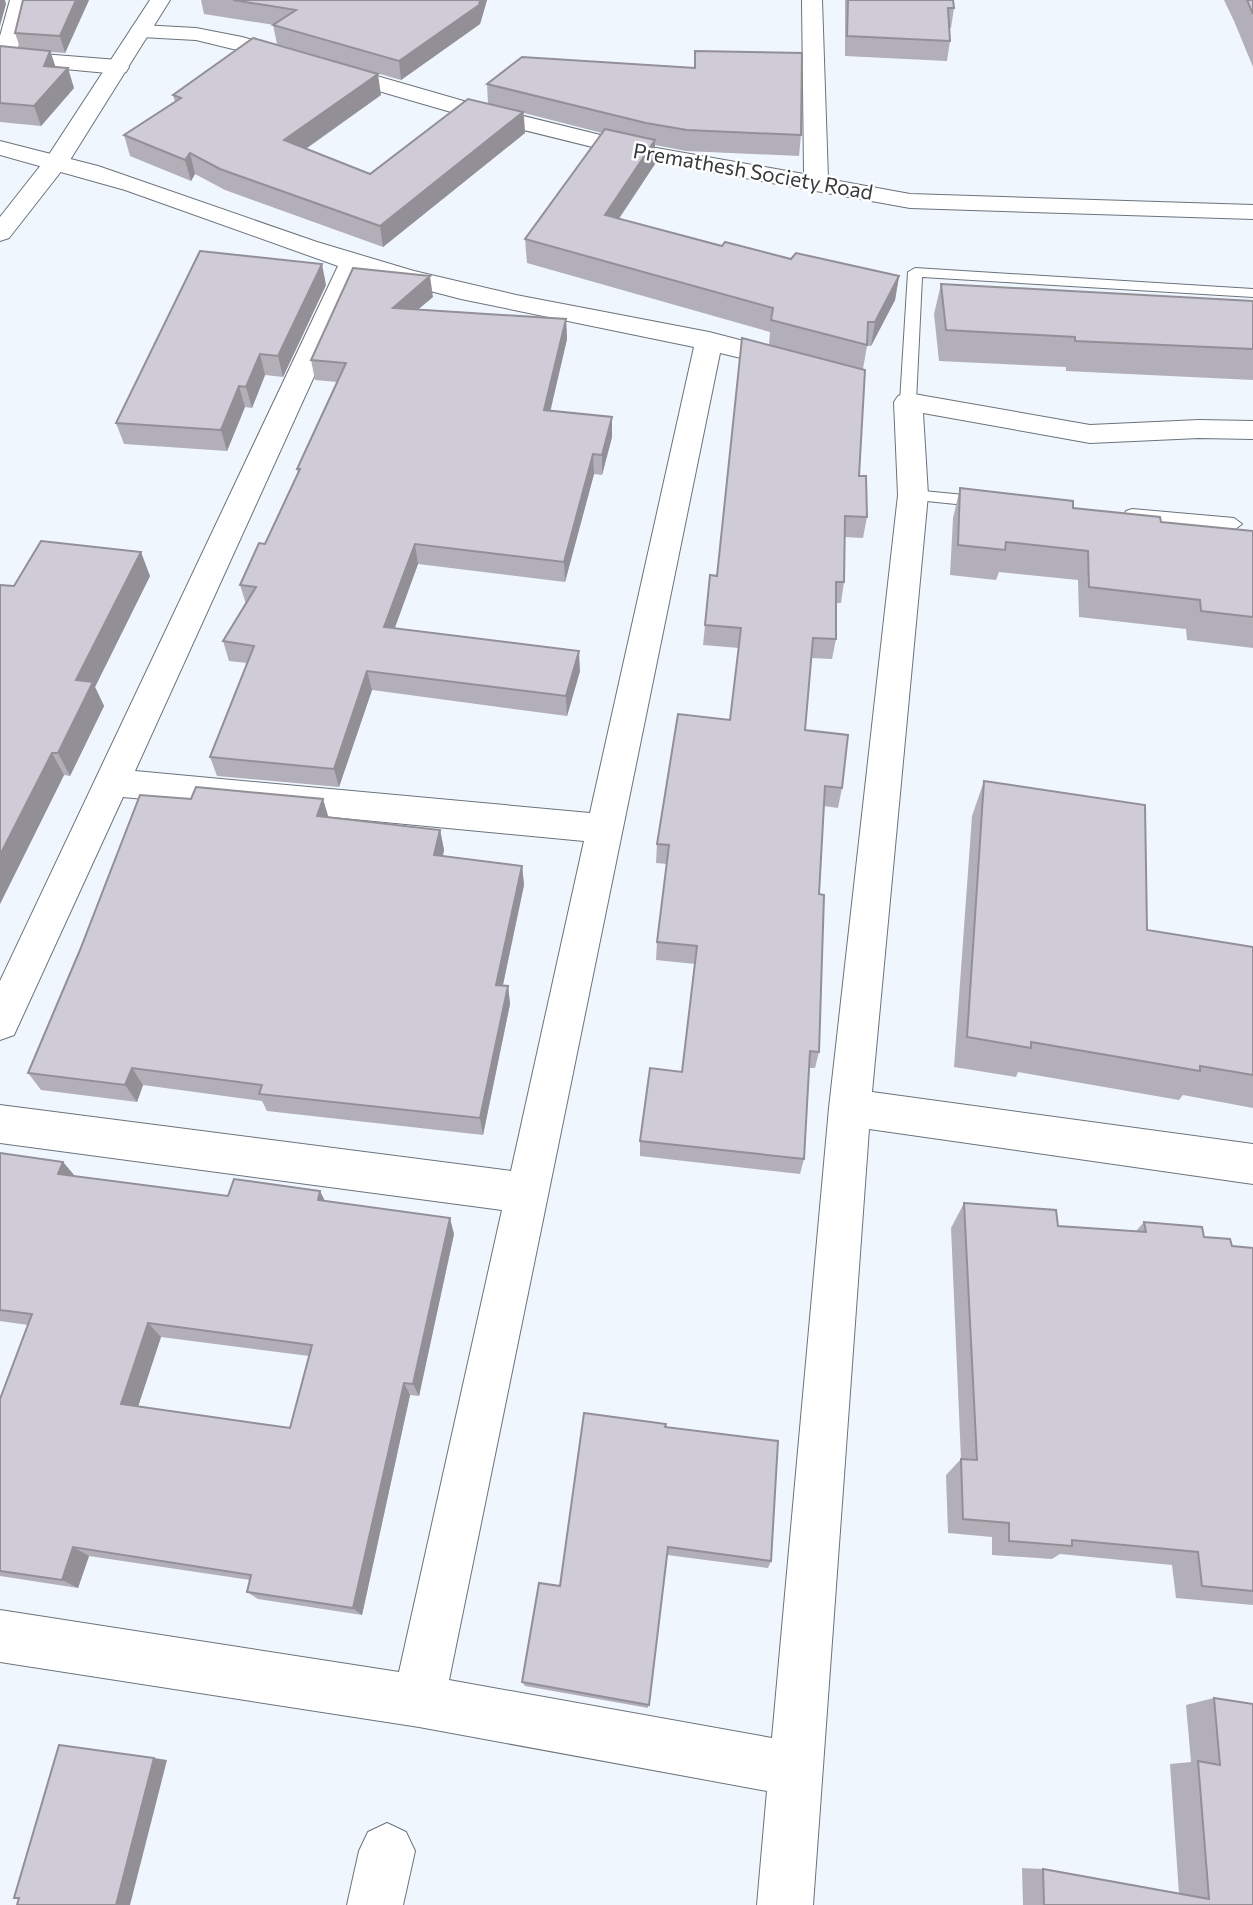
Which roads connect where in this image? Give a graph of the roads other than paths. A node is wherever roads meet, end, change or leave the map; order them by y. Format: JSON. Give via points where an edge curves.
{"nodes":[{"id":1,"x":20,"y":0,"type":"edge"},
{"id":2,"x":160,"y":0,"type":"edge"},
{"id":3,"x":812,"y":0,"type":"edge"},
{"id":4,"x":141,"y":30,"type":"junction"},
{"id":5,"x":118,"y":66,"type":"junction"},
{"id":6,"x":0,"y":148,"type":"edge"},
{"id":7,"x":58,"y":160,"type":"junction"},
{"id":8,"x":816,"y":184,"type":"junction"},
{"id":9,"x":1253,"y":212,"type":"edge"},
{"id":10,"x":0,"y":233,"type":"edge"},
{"id":11,"x":353,"y":262,"type":"junction"},
{"id":12,"x":1253,"y":293,"type":"edge"},
{"id":13,"x":709,"y":340,"type":"junction"},
{"id":14,"x":810,"y":367,"type":"edge"},
{"id":15,"x":908,"y":402,"type":"junction"},
{"id":16,"x":1253,"y":430,"type":"edge"},
{"id":17,"x":914,"y":495,"type":"junction"},
{"id":18,"x":1006,"y":503,"type":"edge"},
{"id":19,"x":1113,"y":513,"type":"edge"},
{"id":20,"x":1234,"y":524,"type":"dead end"},
{"id":21,"x":112,"y":782,"type":"junction"},
{"id":22,"x":605,"y":829,"type":"junction"},
{"id":23,"x":0,"y":1023,"type":"edge"},
{"id":24,"x":850,"y":1108,"type":"junction"},
{"id":25,"x":0,"y":1124,"type":"edge"},
{"id":26,"x":1253,"y":1164,"type":"edge"},
{"id":27,"x":527,"y":1193,"type":"junction"},
{"id":28,"x":0,"y":1636,"type":"edge"},
{"id":29,"x":419,"y":1702,"type":"junction"},
{"id":30,"x":796,"y":1769,"type":"junction"},
{"id":31,"x":387,"y":1851,"type":"dead end"},
{"id":32,"x":375,"y":1905,"type":"edge"},
{"id":33,"x":785,"y":1905,"type":"edge"}],
"edges":[{"from":1,"to":5,"type":"street","via":[[5,58]]},
{"from":2,"to":4,"type":"street"},
{"from":3,"to":8,"type":"street"},
{"from":4,"to":5,"type":"street"},
{"from":4,"to":8,"type":"street","name":"Premathesh Society Road","via":[[230,41],[559,133]]},
{"from":5,"to":7,"type":"street"},
{"from":6,"to":7,"type":"street"},
{"from":7,"to":10,"type":"street"},
{"from":7,"to":11,"type":"street"},
{"from":8,"to":9,"type":"street","name":"Premathesh Society Road","via":[[910,201]]},
{"from":11,"to":13,"type":"street","via":[[492,298]]},
{"from":11,"to":21,"type":"street"},
{"from":12,"to":15,"type":"lane","via":[[915,272]]},
{"from":13,"to":14,"type":"street"},
{"from":13,"to":22,"type":"street"},
{"from":15,"to":16,"type":"street","via":[[1090,434]]},
{"from":15,"to":17,"type":"street"},
{"from":17,"to":18,"type":"lane"},
{"from":17,"to":24,"type":"street"},
{"from":19,"to":20,"type":"lane"},
{"from":21,"to":22,"type":"street"},
{"from":21,"to":23,"type":"street"},
{"from":22,"to":27,"type":"street"},
{"from":24,"to":26,"type":"street"},
{"from":24,"to":30,"type":"street"},
{"from":25,"to":27,"type":"street"},
{"from":27,"to":29,"type":"street"},
{"from":28,"to":29,"type":"street"},
{"from":29,"to":30,"type":"street"},
{"from":30,"to":33,"type":"street"},
{"from":31,"to":32,"type":"street"}]}
